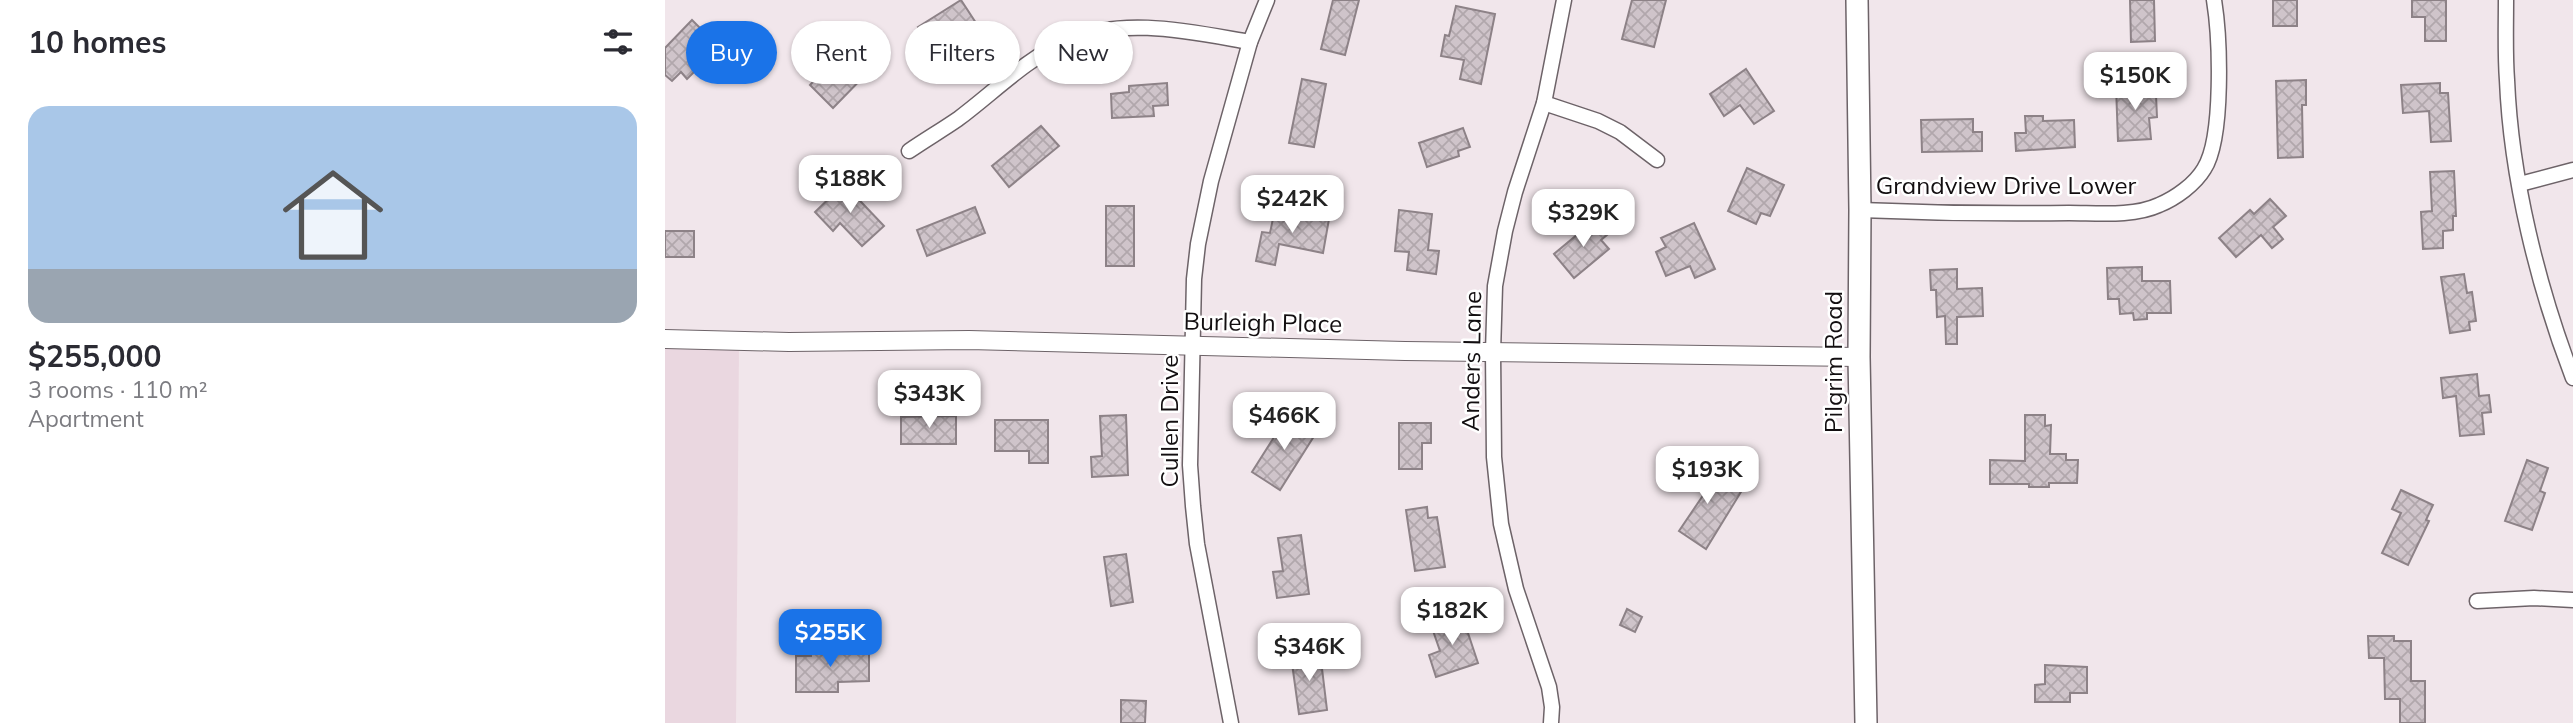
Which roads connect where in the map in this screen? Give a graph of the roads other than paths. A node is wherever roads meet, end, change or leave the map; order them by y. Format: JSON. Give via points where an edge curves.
{"nodes":[{"id":1,"x":1267,"y":0,"type":"edge"},
{"id":2,"x":1564,"y":0,"type":"edge"},
{"id":3,"x":1857,"y":0,"type":"edge"},
{"id":4,"x":2214,"y":0,"type":"edge"},
{"id":5,"x":2506,"y":0,"type":"edge"},
{"id":6,"x":1250,"y":43,"type":"junction"},
{"id":7,"x":1544,"y":103,"type":"junction"},
{"id":8,"x":909,"y":151,"type":"dead end"},
{"id":9,"x":1657,"y":160,"type":"dead end"},
{"id":10,"x":2573,"y":170,"type":"edge"},
{"id":11,"x":2520,"y":184,"type":"junction"},
{"id":12,"x":1860,"y":210,"type":"junction"},
{"id":13,"x":665,"y":339,"type":"edge"},
{"id":14,"x":1192,"y":344,"type":"junction"},
{"id":15,"x":1493,"y":352,"type":"junction"},
{"id":16,"x":1859,"y":357,"type":"junction"},
{"id":17,"x":2573,"y":378,"type":"edge"},
{"id":18,"x":2573,"y":600,"type":"edge"},
{"id":19,"x":2477,"y":601,"type":"dead end"},
{"id":20,"x":1231,"y":723,"type":"edge"},
{"id":21,"x":1551,"y":723,"type":"edge"},
{"id":22,"x":1866,"y":723,"type":"edge"}],
"edges":[{"from":1,"to":6,"type":"street","name":"Cullen Drive"},
{"from":2,"to":7,"type":"street","name":"Anders Lane"},
{"from":3,"to":12,"type":"main road","name":"Pilgrim Road"},
{"from":4,"to":12,"type":"street","name":"Grandview Drive Lower","via":[[2218,44],[2213,151],[2188,188],[2158,206],[2114,213]]},
{"from":5,"to":11,"type":"street","via":[[2507,81]]},
{"from":6,"to":8,"type":"street","via":[[1174,29],[1085,34],[1047,51]]},
{"from":6,"to":14,"type":"street","name":"Cullen Drive","via":[[1203,211]]},
{"from":7,"to":9,"type":"street","via":[[1620,132]]},
{"from":7,"to":15,"type":"street","name":"Anders Lane","via":[[1504,231],[1495,286]]},
{"from":10,"to":11,"type":"street"},
{"from":11,"to":17,"type":"street","via":[[2541,284]]},
{"from":12,"to":16,"type":"main road","name":"Pilgrim Road"},
{"from":13,"to":14,"type":"street","name":"Burleigh Place"},
{"from":14,"to":15,"type":"street","name":"Burleigh Place"},
{"from":14,"to":20,"type":"street","name":"Cullen Drive","via":[[1193,506]]},
{"from":15,"to":16,"type":"street","name":"Burleigh Place"},
{"from":15,"to":21,"type":"street","name":"Anders Lane","via":[[1494,457],[1501,524],[1513,578],[1549,687]]},
{"from":16,"to":22,"type":"main road","name":"Pilgrim Road"},
{"from":18,"to":19,"type":"street"}]}
